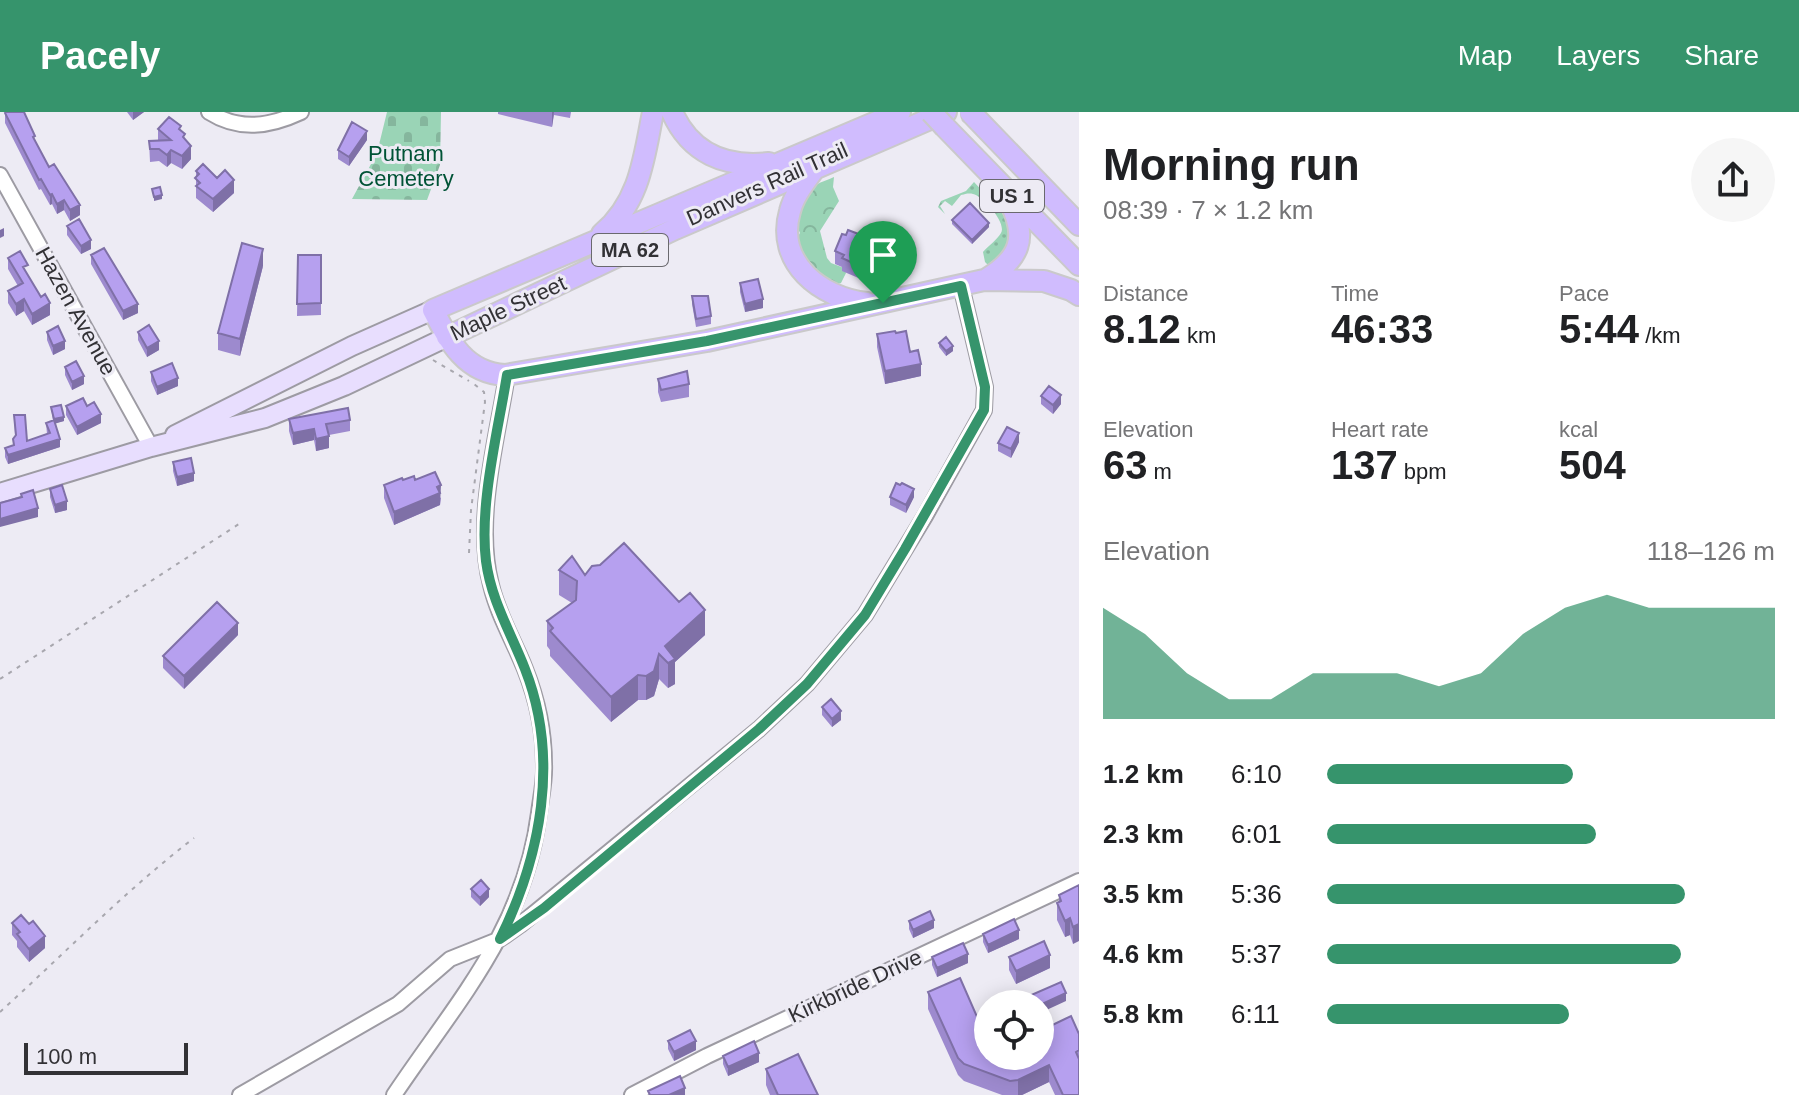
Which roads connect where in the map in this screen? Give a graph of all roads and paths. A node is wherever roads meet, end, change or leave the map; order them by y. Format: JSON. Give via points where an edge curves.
{"nodes":[{"id":1,"x":209,"y":112,"type":"edge"},
{"id":2,"x":301,"y":112,"type":"edge"},
{"id":3,"x":653,"y":112,"type":"edge"},
{"id":4,"x":672,"y":112,"type":"edge"},
{"id":5,"x":900,"y":112,"type":"edge"},
{"id":6,"x":971,"y":113,"type":"edge"},
{"id":7,"x":941,"y":117,"type":"edge"},
{"id":8,"x":809,"y":161,"type":"junction"},
{"id":9,"x":0,"y":175,"type":"edge"},
{"id":10,"x":994,"y":178,"type":"junction"},
{"id":11,"x":1049,"y":194,"type":"junction"},
{"id":12,"x":1079,"y":214,"type":"edge"},
{"id":13,"x":1079,"y":225,"type":"edge"},
{"id":14,"x":586,"y":246,"type":"junction"},
{"id":15,"x":1079,"y":265,"type":"edge"},
{"id":16,"x":984,"y":280,"type":"junction"},
{"id":17,"x":961,"y":286,"type":"junction"},
{"id":18,"x":1079,"y":295,"type":"edge"},
{"id":19,"x":883,"y":303,"type":"junction"},
{"id":20,"x":433,"y":310,"type":"junction"},
{"id":21,"x":451,"y":343,"type":"junction"},
{"id":22,"x":507,"y":375,"type":"junction"},
{"id":23,"x":151,"y":447,"type":"junction"},
{"id":24,"x":0,"y":493,"type":"edge"},
{"id":25,"x":242,"y":522,"type":"dead end"},
{"id":26,"x":469,"y":553,"type":"dead end"},
{"id":27,"x":0,"y":679,"type":"edge"},
{"id":28,"x":194,"y":838,"type":"dead end"},
{"id":29,"x":1079,"y":881,"type":"edge"},
{"id":30,"x":500,"y":939,"type":"junction"},
{"id":31,"x":0,"y":1012,"type":"edge"},
{"id":32,"x":240,"y":1095,"type":"edge"},
{"id":33,"x":394,"y":1095,"type":"edge"},
{"id":34,"x":632,"y":1095,"type":"edge"}],
"edges":[{"from":1,"to":2,"type":"street","via":[[223,121],[252,126]]},
{"from":3,"to":14,"type":"main road","via":[[634,195],[620,217]]},
{"from":4,"to":8,"type":"main road","via":[[695,147],[711,156],[756,164]]},
{"from":5,"to":8,"type":"main road","name":"Maple Street","number":"MA 62"},
{"from":6,"to":11,"type":"main road","number":"US 1"},
{"from":7,"to":8,"type":"main road","name":"Maple Street","number":"MA 62"},
{"from":7,"to":10,"type":"main road","number":"US 1"},
{"from":8,"to":14,"type":"main road","name":"Maple Street","number":"MA 62"},
{"from":8,"to":19,"type":"main road","via":[[788,216],[794,258],[824,290],[848,300]]},
{"from":8,"to":21,"type":"main road","name":"Maple Street","number":"MA 62"},
{"from":9,"to":23,"type":"street","name":"Hazen Avenue"},
{"from":10,"to":15,"type":"main road","number":"US 1"},
{"from":10,"to":16,"type":"main road","via":[[1015,211],[1020,234],[1015,255]]},
{"from":11,"to":12,"type":"main road"},
{"from":11,"to":13,"type":"main road","number":"US 1"},
{"from":14,"to":20,"type":"main road","name":"Maple Street","number":"MA 62"},
{"from":16,"to":17,"type":"main road"},
{"from":16,"to":18,"type":"main road","via":[[1044,281]]},
{"from":17,"to":19,"type":"main road"},
{"from":17,"to":30,"type":"street","via":[[985,387],[984,410],[865,615],[807,684],[759,729]]},
{"from":19,"to":22,"type":"main road","via":[[680,346]]},
{"from":20,"to":21,"type":"main road"},
{"from":20,"to":23,"type":"main road","name":"Maple Street","number":"MA 62"},
{"from":21,"to":22,"type":"main road","via":[[480,370]]},
{"from":21,"to":23,"type":"main road","name":"Maple Street","number":"MA 62","via":[[308,402]]},
{"from":21,"to":26,"type":"path","via":[[433,360],[476,385],[485,402]]},
{"from":22,"to":30,"type":"street","via":[[485,521],[486,563],[499,612],[533,691],[544,765],[530,863]]},
{"from":23,"to":24,"type":"main road","name":"Maple Street","number":"MA 62"},
{"from":25,"to":27,"type":"path"},
{"from":28,"to":31,"type":"path","via":[[135,885]]},
{"from":29,"to":34,"type":"street","name":"Kirkbride Drive"},
{"from":30,"to":32,"type":"street","via":[[450,959],[398,1004]]},
{"from":30,"to":33,"type":"street"}]}
